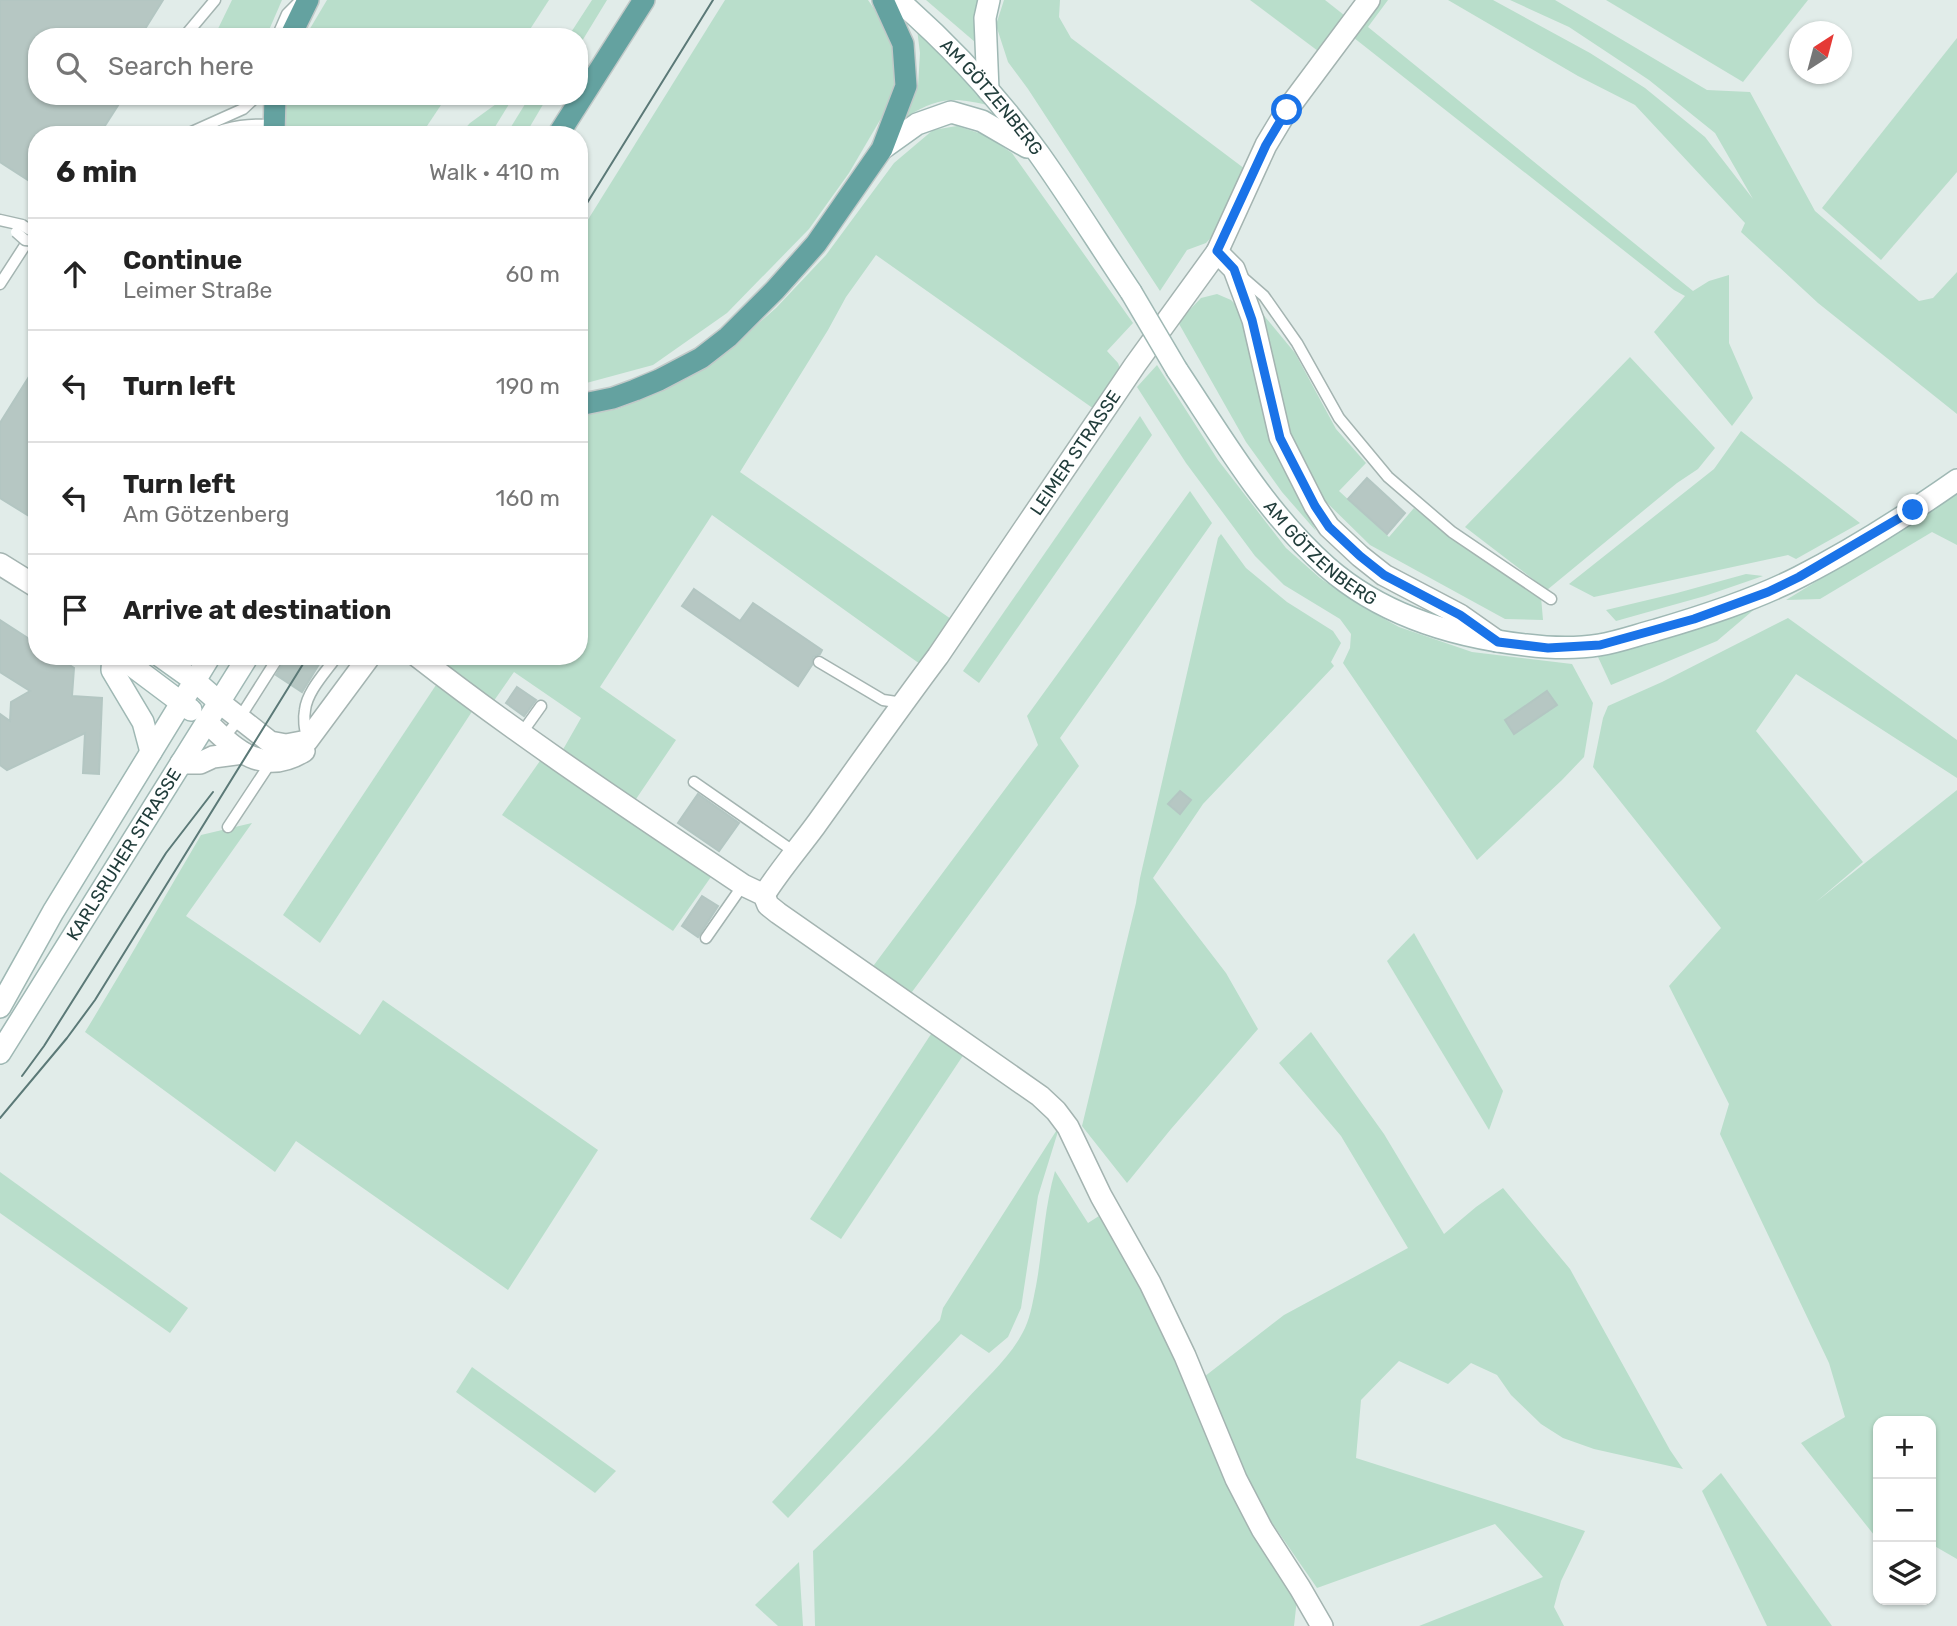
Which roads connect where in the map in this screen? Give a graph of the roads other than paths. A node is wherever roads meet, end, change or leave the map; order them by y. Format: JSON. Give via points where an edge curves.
{"nodes":[{"id":1,"x":215,"y":0,"type":"edge"},
{"id":2,"x":301,"y":0,"type":"edge"},
{"id":3,"x":308,"y":0,"type":"edge"},
{"id":4,"x":644,"y":0,"type":"edge"},
{"id":5,"x":883,"y":0,"type":"edge"},
{"id":6,"x":898,"y":0,"type":"edge"},
{"id":7,"x":989,"y":0,"type":"edge"},
{"id":8,"x":1369,"y":0,"type":"edge"},
{"id":9,"x":192,"y":28,"type":"edge"},
{"id":10,"x":281,"y":28,"type":"edge"},
{"id":11,"x":294,"y":28,"type":"edge"},
{"id":12,"x":588,"y":88,"type":"edge"},
{"id":13,"x":988,"y":90,"type":"junction"},
{"id":14,"x":247,"y":105,"type":"edge"},
{"id":15,"x":274,"y":105,"type":"edge"},
{"id":16,"x":577,"y":105,"type":"edge"},
{"id":17,"x":205,"y":126,"type":"edge"},
{"id":18,"x":237,"y":126,"type":"edge"},
{"id":19,"x":260,"y":126,"type":"edge"},
{"id":20,"x":273,"y":126,"type":"edge"},
{"id":21,"x":564,"y":126,"type":"edge"},
{"id":22,"x":883,"y":149,"type":"junction"},
{"id":23,"x":1040,"y":154,"type":"junction"},
{"id":24,"x":0,"y":221,"type":"edge"},
{"id":25,"x":19,"y":228,"type":"junction"},
{"id":26,"x":28,"y":230,"type":"edge"},
{"id":27,"x":28,"y":240,"type":"edge"},
{"id":28,"x":28,"y":242,"type":"edge"},
{"id":29,"x":1217,"y":251,"type":"junction"},
{"id":30,"x":1234,"y":269,"type":"junction"},
{"id":31,"x":0,"y":284,"type":"edge"},
{"id":32,"x":588,"y":403,"type":"edge"},
{"id":33,"x":1957,"y":480,"type":"edge"},
{"id":34,"x":0,"y":564,"type":"edge"},
{"id":35,"x":28,"y":581,"type":"edge"},
{"id":36,"x":1551,"y":599,"type":"dead end"},
{"id":37,"x":1498,"y":642,"type":"junction"},
{"id":38,"x":819,"y":662,"type":"dead end"},
{"id":39,"x":112,"y":665,"type":"edge"},
{"id":40,"x":131,"y":665,"type":"edge"},
{"id":41,"x":173,"y":665,"type":"edge"},
{"id":42,"x":205,"y":665,"type":"edge"},
{"id":43,"x":242,"y":665,"type":"edge"},
{"id":44,"x":273,"y":665,"type":"edge"},
{"id":45,"x":331,"y":665,"type":"edge"},
{"id":46,"x":364,"y":665,"type":"edge"},
{"id":47,"x":428,"y":665,"type":"edge"},
{"id":48,"x":195,"y":681,"type":"junction"},
{"id":49,"x":219,"y":702,"type":"junction"},
{"id":50,"x":181,"y":703,"type":"junction"},
{"id":51,"x":903,"y":703,"type":"junction"},
{"id":52,"x":541,"y":706,"type":"dead end"},
{"id":53,"x":239,"y":719,"type":"junction"},
{"id":54,"x":207,"y":722,"type":"junction"},
{"id":55,"x":521,"y":734,"type":"junction"},
{"id":56,"x":223,"y":739,"type":"junction"},
{"id":57,"x":305,"y":746,"type":"junction"},
{"id":58,"x":151,"y":752,"type":"junction"},
{"id":59,"x":243,"y":753,"type":"junction"},
{"id":60,"x":268,"y":762,"type":"junction"},
{"id":61,"x":181,"y":763,"type":"junction"},
{"id":62,"x":694,"y":782,"type":"dead end"},
{"id":63,"x":228,"y":827,"type":"dead end"},
{"id":64,"x":796,"y":853,"type":"junction"},
{"id":65,"x":743,"y":885,"type":"junction"},
{"id":66,"x":764,"y":895,"type":"junction"},
{"id":67,"x":706,"y":938,"type":"dead end"},
{"id":68,"x":0,"y":1007,"type":"edge"},
{"id":69,"x":0,"y":1053,"type":"edge"},
{"id":70,"x":1322,"y":1626,"type":"edge"}],
"edges":[{"from":1,"to":9,"type":"lane"},
{"from":2,"to":10,"type":"lane"},
{"from":3,"to":11,"type":"main road"},
{"from":4,"to":12,"type":"main road"},
{"from":5,"to":22,"type":"main road","via":[[904,44],[906,86]]},
{"from":6,"to":13,"type":"street","name":"AM GÖTZENBERG"},
{"from":7,"to":13,"type":"street","via":[[985,18]]},
{"from":8,"to":29,"type":"street","name":"LEIMER STRASSE","via":[[1287,110]]},
{"from":13,"to":23,"type":"street","name":"AM GÖTZENBERG"},
{"from":14,"to":17,"type":"lane"},
{"from":15,"to":20,"type":"main road"},
{"from":16,"to":21,"type":"main road"},
{"from":18,"to":19,"type":"lane"},
{"from":22,"to":23,"type":"street","via":[[917,124],[951,112],[982,121]]},
{"from":22,"to":32,"type":"main road","via":[[816,244],[728,337],[701,358],[659,380]]},
{"from":23,"to":37,"type":"street","name":"AM GÖTZENBERG","bridge":true,"via":[[1177,370],[1266,503],[1296,537],[1329,568],[1394,610],[1428,625]]},
{"from":24,"to":25,"type":"lane"},
{"from":25,"to":26,"type":"lane","bridge":true},
{"from":25,"to":27,"type":"lane","bridge":true},
{"from":28,"to":31,"type":"lane"},
{"from":29,"to":30,"type":"street"},
{"from":29,"to":51,"type":"street","name":"LEIMER STRASSE"},
{"from":30,"to":36,"type":"lane","via":[[1264,296],[1339,418],[1388,477],[1452,532]]},
{"from":30,"to":37,"type":"street","via":[[1252,320],[1280,438],[1329,527],[1384,575],[1460,615]]},
{"from":33,"to":37,"type":"street","name":"AM GÖTZENBERG","via":[[1799,577],[1694,619],[1600,645],[1548,648]]},
{"from":34,"to":35,"type":"street"},
{"from":38,"to":51,"type":"lane","via":[[883,700]]},
{"from":39,"to":58,"type":"street","via":[[143,722]]},
{"from":40,"to":50,"type":"street"},
{"from":41,"to":48,"type":"street"},
{"from":42,"to":48,"type":"street","name":"KARLSRUHER STRASSE"},
{"from":43,"to":49,"type":"street","name":"KARLSRUHER STRASSE"},
{"from":44,"to":53,"type":"lane"},
{"from":45,"to":57,"type":"lane","via":[[306,706]]},
{"from":46,"to":57,"type":"street"},
{"from":47,"to":55,"type":"street"},
{"from":48,"to":49,"type":"street"},
{"from":48,"to":50,"type":"street","name":"KARLSRUHER STRASSE"},
{"from":49,"to":53,"type":"street"},
{"from":49,"to":54,"type":"street","name":"KARLSRUHER STRASSE"},
{"from":50,"to":54,"type":"street"},
{"from":50,"to":58,"type":"street","name":"KARLSRUHER STRASSE"},
{"from":51,"to":64,"type":"street","name":"LEIMER STRASSE"},
{"from":52,"to":55,"type":"lane"},
{"from":53,"to":56,"type":"lane"},
{"from":53,"to":57,"type":"street","via":[[270,742]]},
{"from":54,"to":56,"type":"street"},
{"from":54,"to":61,"type":"street","name":"KARLSRUHER STRASSE"},
{"from":55,"to":65,"type":"street"},
{"from":56,"to":59,"type":"street"},
{"from":57,"to":60,"type":"street","via":[[288,760]]},
{"from":58,"to":68,"type":"street","name":"KARLSRUHER STRASSE"},
{"from":59,"to":60,"type":"street"},
{"from":59,"to":61,"type":"street"},
{"from":60,"to":63,"type":"lane"},
{"from":61,"to":69,"type":"street","name":"KARLSRUHER STRASSE"},
{"from":62,"to":64,"type":"lane"},
{"from":64,"to":66,"type":"street","name":"LEIMER STRASSE"},
{"from":65,"to":66,"type":"street"},
{"from":65,"to":67,"type":"lane"},
{"from":66,"to":70,"type":"street","via":[[778,913],[1056,1111],[1150,1283],[1241,1489]]}]}
